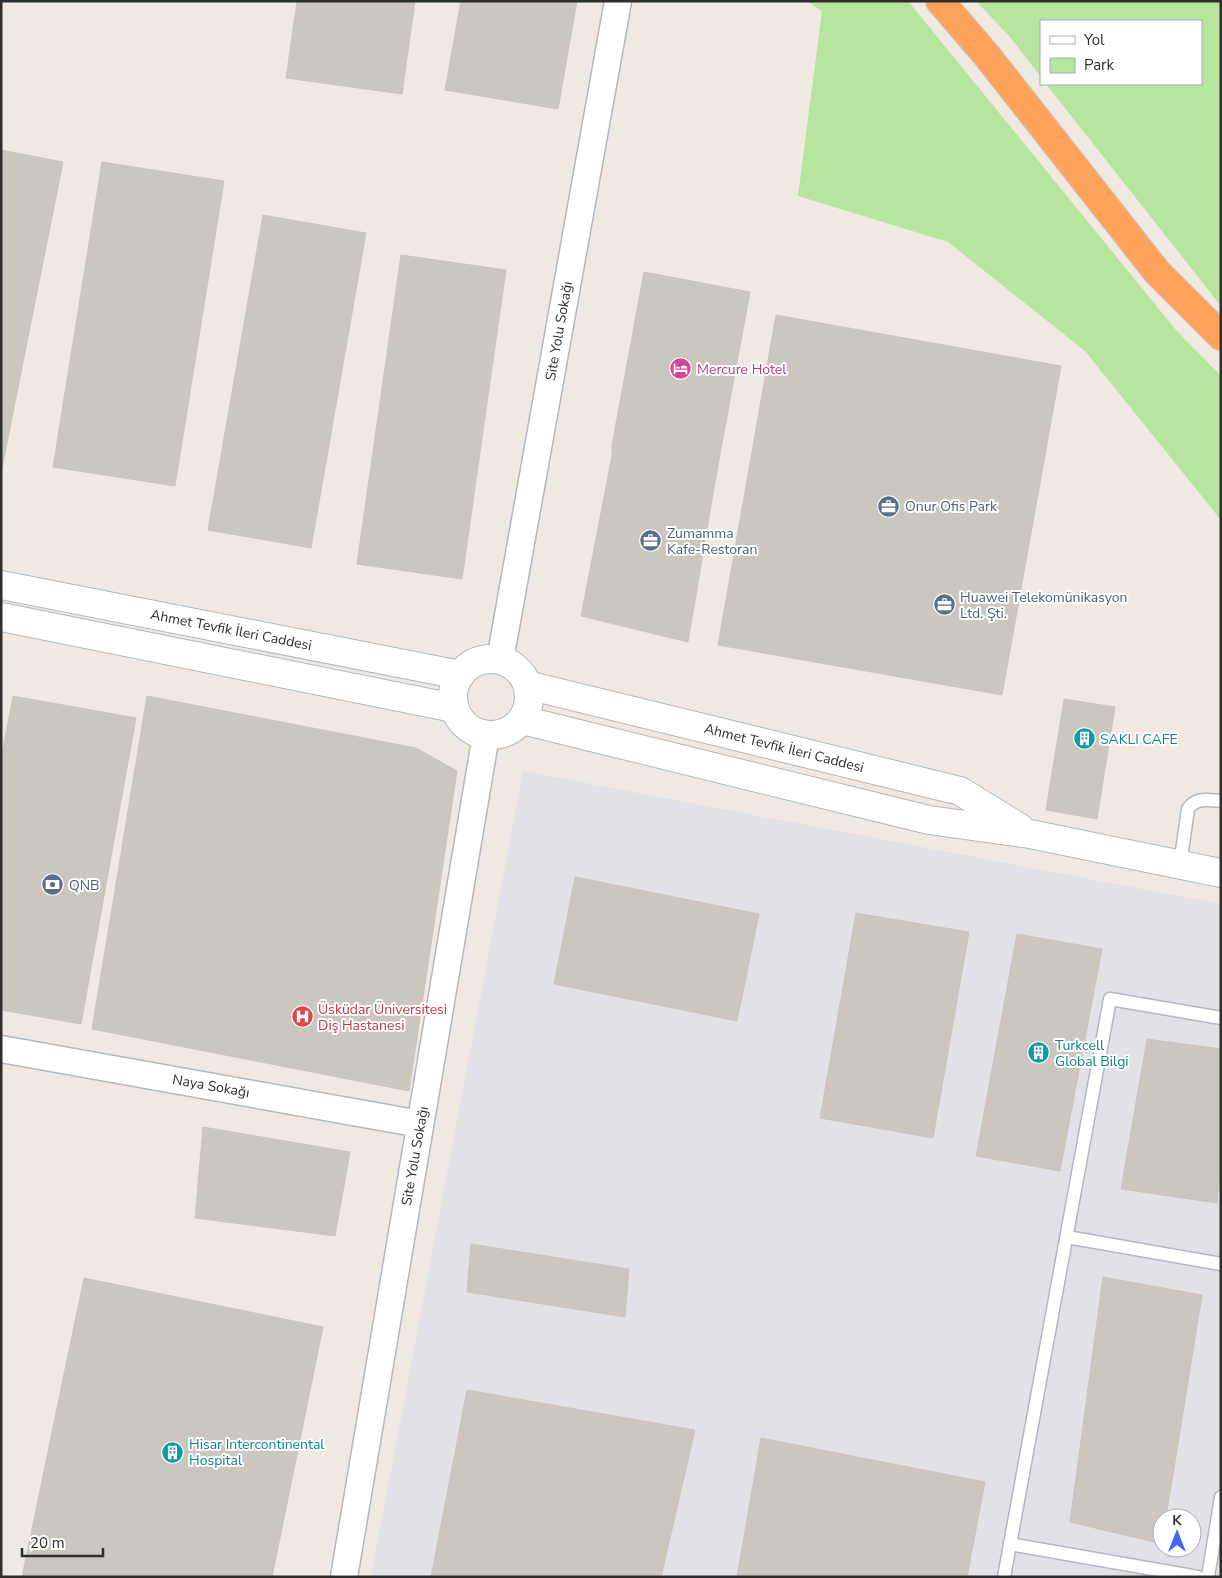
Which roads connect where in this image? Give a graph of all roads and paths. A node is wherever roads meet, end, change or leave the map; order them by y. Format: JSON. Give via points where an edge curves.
{"nodes":[{"id":1,"x":618,"y":1,"type":"edge"},
{"id":2,"x":940,"y":1,"type":"edge"},
{"id":3,"x":1221,"y":336,"type":"edge"},
{"id":4,"x":1,"y":585,"type":"edge"},
{"id":5,"x":1,"y":618,"type":"edge"},
{"id":6,"x":500,"y":660,"type":"junction"},
{"id":7,"x":460,"y":675,"type":"junction"},
{"id":8,"x":527,"y":685,"type":"junction"},
{"id":9,"x":454,"y":708,"type":"junction"},
{"id":10,"x":522,"y":720,"type":"junction"},
{"id":11,"x":486,"y":735,"type":"junction"},
{"id":12,"x":1221,"y":802,"type":"edge"},
{"id":13,"x":1030,"y":834,"type":"junction"},
{"id":14,"x":1180,"y":865,"type":"junction"},
{"id":15,"x":1221,"y":873,"type":"edge"},
{"id":16,"x":1221,"y":1018,"type":"edge"},
{"id":17,"x":1,"y":1049,"type":"edge"},
{"id":18,"x":420,"y":1124,"type":"junction"},
{"id":19,"x":1067,"y":1237,"type":"junction"},
{"id":20,"x":1221,"y":1264,"type":"edge"},
{"id":21,"x":1221,"y":1497,"type":"edge"},
{"id":22,"x":1010,"y":1544,"type":"junction"},
{"id":23,"x":344,"y":1577,"type":"edge"},
{"id":24,"x":1004,"y":1577,"type":"edge"},
{"id":25,"x":1198,"y":1577,"type":"edge"},
{"id":26,"x":1208,"y":1577,"type":"edge"}],
"edges":[{"from":1,"to":6,"type":"street","name":"Site Yolu Sokağı"},
{"from":2,"to":3,"type":"highway","via":[[1157,272]]},
{"from":4,"to":7,"type":"street","name":"Ahmet Tevfik İleri Caddesi"},
{"from":5,"to":9,"type":"street"},
{"from":6,"to":7,"type":"street","via":[[478,662]]},
{"from":6,"to":8,"type":"street","via":[[521,674]]},
{"from":7,"to":9,"type":"street","via":[[454,691]]},
{"from":8,"to":10,"type":"street","via":[[530,697]]},
{"from":8,"to":13,"type":"street","name":"Ahmet Tevfik İleri Caddesi","via":[[960,791]]},
{"from":9,"to":11,"type":"street","via":[[466,726]]},
{"from":10,"to":11,"type":"street","via":[[506,732]]},
{"from":10,"to":13,"type":"street","name":"Ahmet Tevfik İleri Caddesi","via":[[929,820]]},
{"from":11,"to":18,"type":"street","name":"Site Yolu Sokağı"},
{"from":12,"to":14,"type":"lane","via":[[1201,800],[1188,809]]},
{"from":13,"to":14,"type":"street","name":"Ahmet Tevfik İleri Caddesi"},
{"from":14,"to":15,"type":"street","name":"Ahmet Tevfik İleri Caddesi"},
{"from":16,"to":19,"type":"lane","via":[[1110,999]]},
{"from":17,"to":18,"type":"street","name":"Naya Sokağı"},
{"from":18,"to":23,"type":"street","name":"Site Yolu Sokağı"},
{"from":19,"to":20,"type":"lane"},
{"from":19,"to":22,"type":"lane"},
{"from":21,"to":26,"type":"lane"},
{"from":22,"to":24,"type":"lane"},
{"from":22,"to":25,"type":"lane"}]}
